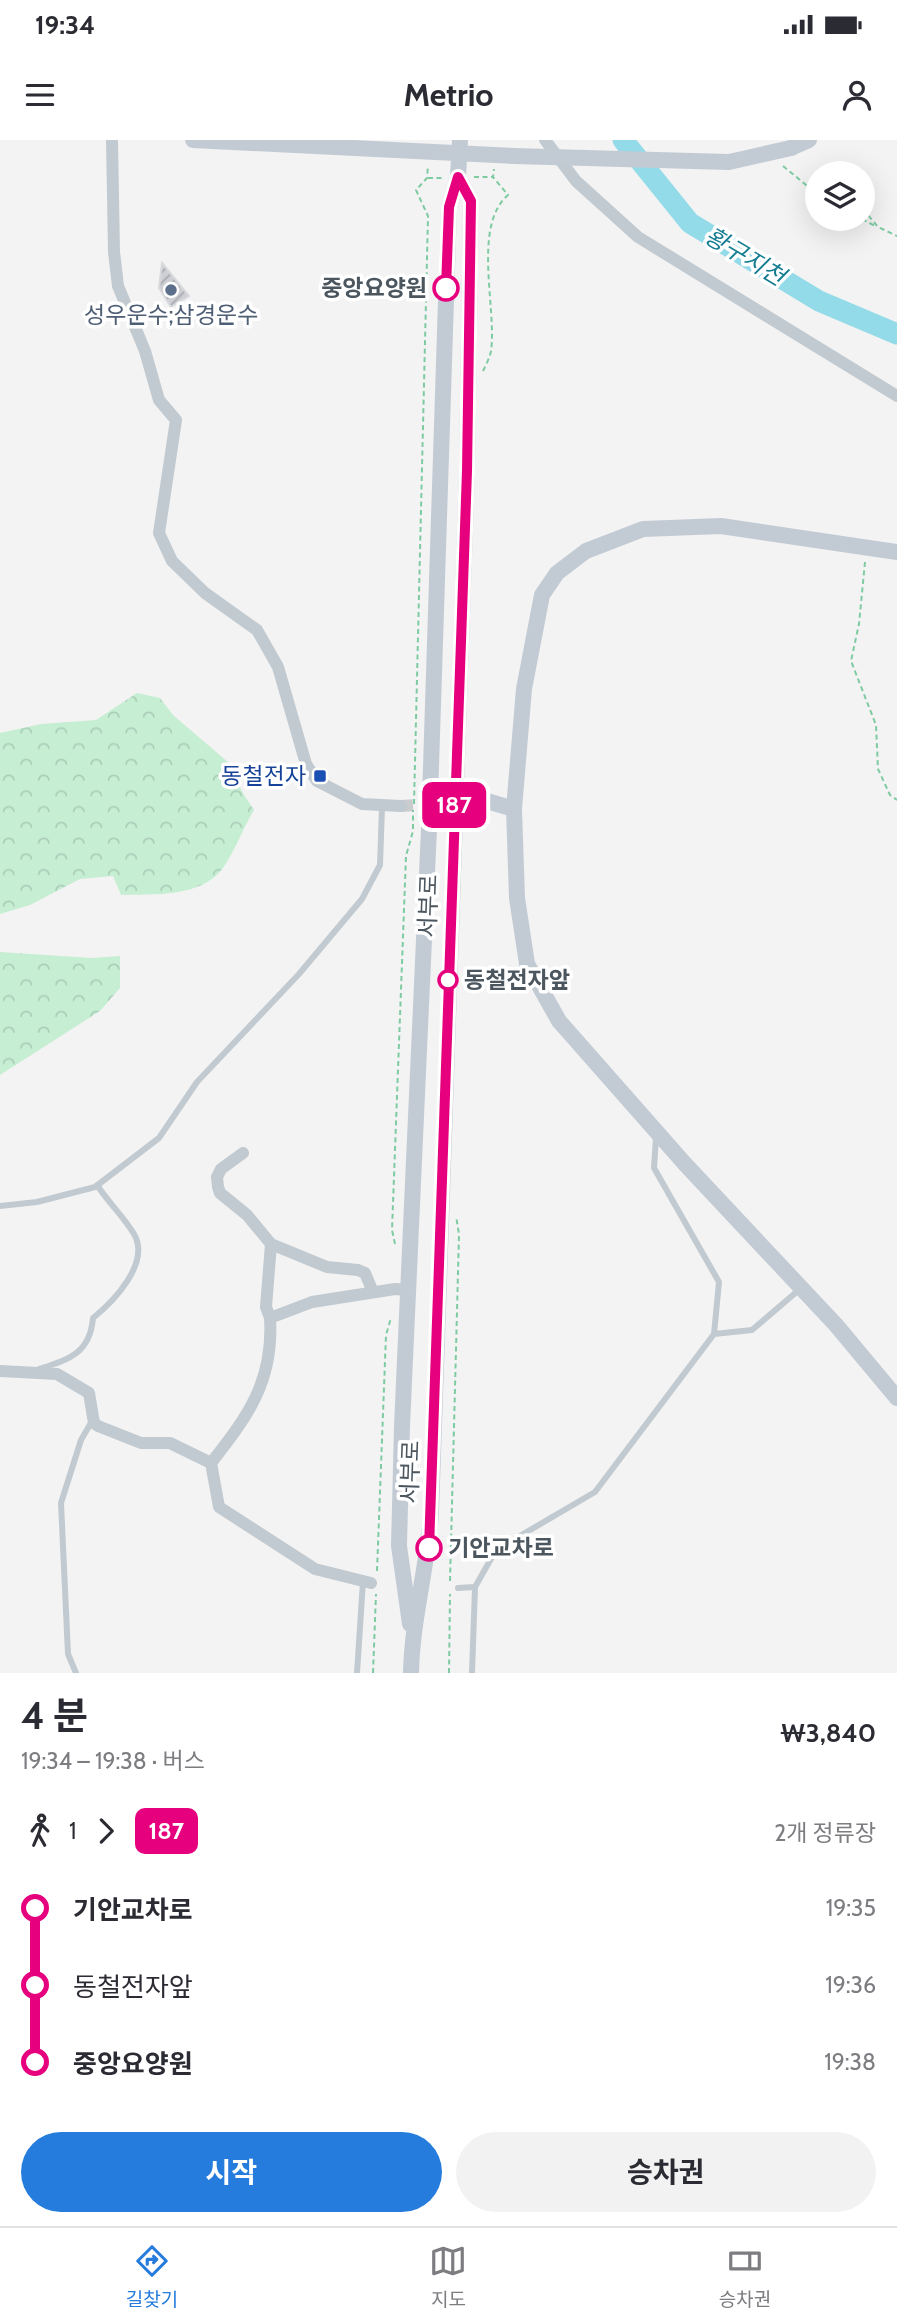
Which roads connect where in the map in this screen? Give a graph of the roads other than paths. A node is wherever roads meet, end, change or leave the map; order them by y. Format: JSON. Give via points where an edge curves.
{"nodes":[{"id":1,"x":112,"y":140,"type":"edge"},
{"id":2,"x":193,"y":140,"type":"edge"},
{"id":3,"x":545,"y":140,"type":"edge"},
{"id":4,"x":808,"y":140,"type":"edge"},
{"id":5,"x":460,"y":146,"type":"edge"},
{"id":6,"x":458,"y":177,"type":"junction"},
{"id":7,"x":897,"y":396,"type":"edge"},
{"id":8,"x":897,"y":552,"type":"edge"},
{"id":9,"x":471,"y":801,"type":"tunnel mouth"},
{"id":10,"x":401,"y":806,"type":"tunnel mouth"},
{"id":11,"x":382,"y":807,"type":"junction"},
{"id":12,"x":514,"y":809,"type":"junction"},
{"id":13,"x":656,"y":1130,"type":"junction"},
{"id":14,"x":243,"y":1153,"type":"dead end"},
{"id":15,"x":97,"y":1185,"type":"junction"},
{"id":16,"x":0,"y":1206,"type":"edge"},
{"id":17,"x":271,"y":1244,"type":"junction"},
{"id":18,"x":800,"y":1289,"type":"junction"},
{"id":19,"x":402,"y":1290,"type":"junction"},
{"id":20,"x":373,"y":1292,"type":"junction"},
{"id":21,"x":270,"y":1318,"type":"junction"},
{"id":22,"x":714,"y":1334,"type":"junction"},
{"id":23,"x":0,"y":1371,"type":"edge"},
{"id":24,"x":31,"y":1372,"type":"junction"},
{"id":25,"x":897,"y":1398,"type":"edge"},
{"id":26,"x":93,"y":1419,"type":"junction"},
{"id":27,"x":211,"y":1463,"type":"junction"},
{"id":28,"x":372,"y":1583,"type":"joint"},
{"id":29,"x":475,"y":1587,"type":"junction"},
{"id":30,"x":458,"y":1588,"type":"dead end"},
{"id":31,"x":412,"y":1637,"type":"junction"},
{"id":32,"x":76,"y":1673,"type":"edge"},
{"id":33,"x":357,"y":1673,"type":"edge"},
{"id":34,"x":411,"y":1673,"type":"edge"},
{"id":35,"x":472,"y":1673,"type":"edge"}],
"edges":[{"from":1,"to":11,"type":"street","via":[[118,286],[159,400],[176,420],[159,533],[172,561],[205,593],[257,630],[278,667],[306,764],[317,781],[362,804]]},
{"from":2,"to":5,"type":"main road"},
{"from":3,"to":7,"type":"street","via":[[576,181],[638,237]]},
{"from":4,"to":5,"type":"main road","bridge":true,"via":[[729,162],[514,156]]},
{"from":5,"to":6,"type":"main road","name":"서부로"},
{"from":6,"to":19,"type":"main road","name":"서부로","via":[[449,207],[429,829]]},
{"from":6,"to":31,"type":"main road","name":"서부로","via":[[471,201],[467,471],[431,1512],[429,1549]]},
{"from":8,"to":12,"type":"main road","via":[[720,526],[643,529],[586,551],[557,573],[542,595],[524,689]]},
{"from":9,"to":12,"type":"main road"},
{"from":10,"to":11,"type":"street"},
{"from":11,"to":15,"type":"lane","via":[[380,865],[362,900],[197,1082],[159,1138]]},
{"from":12,"to":13,"type":"main road","via":[[517,898],[527,964],[559,1021]]},
{"from":13,"to":18,"type":"main road"},
{"from":13,"to":22,"type":"lane","via":[[654,1168],[719,1282]]},
{"from":14,"to":17,"type":"street","via":[[221,1169],[218,1187]]},
{"from":15,"to":16,"type":"lane","via":[[37,1202]]},
{"from":15,"to":24,"type":"lane","via":[[136,1236],[135,1266],[117,1295],[93,1318],[92,1338],[81,1351]]},
{"from":17,"to":20,"type":"street","via":[[327,1267],[359,1270]]},
{"from":17,"to":21,"type":"street","via":[[266,1307]]},
{"from":18,"to":22,"type":"lane","via":[[752,1330]]},
{"from":18,"to":25,"type":"main road"},
{"from":19,"to":20,"type":"street"},
{"from":19,"to":31,"type":"main road","name":"서부로","via":[[399,1546]]},
{"from":20,"to":21,"type":"street","via":[[312,1302]]},
{"from":21,"to":27,"type":"street","via":[[272,1349],[267,1368],[245,1420]]},
{"from":22,"to":29,"type":"lane","via":[[595,1492],[496,1550]]},
{"from":23,"to":24,"type":"street"},
{"from":24,"to":26,"type":"street","via":[[57,1374],[89,1393]]},
{"from":26,"to":27,"type":"street","via":[[98,1426],[141,1443],[170,1443]]},
{"from":26,"to":32,"type":"lane","via":[[81,1440],[61,1503],[68,1654]]},
{"from":27,"to":28,"type":"street","via":[[219,1507],[315,1569]]},
{"from":28,"to":33,"type":"lane"},
{"from":29,"to":30,"type":"lane"},
{"from":29,"to":35,"type":"lane"},
{"from":31,"to":34,"type":"main road","name":"서부로"}]}
